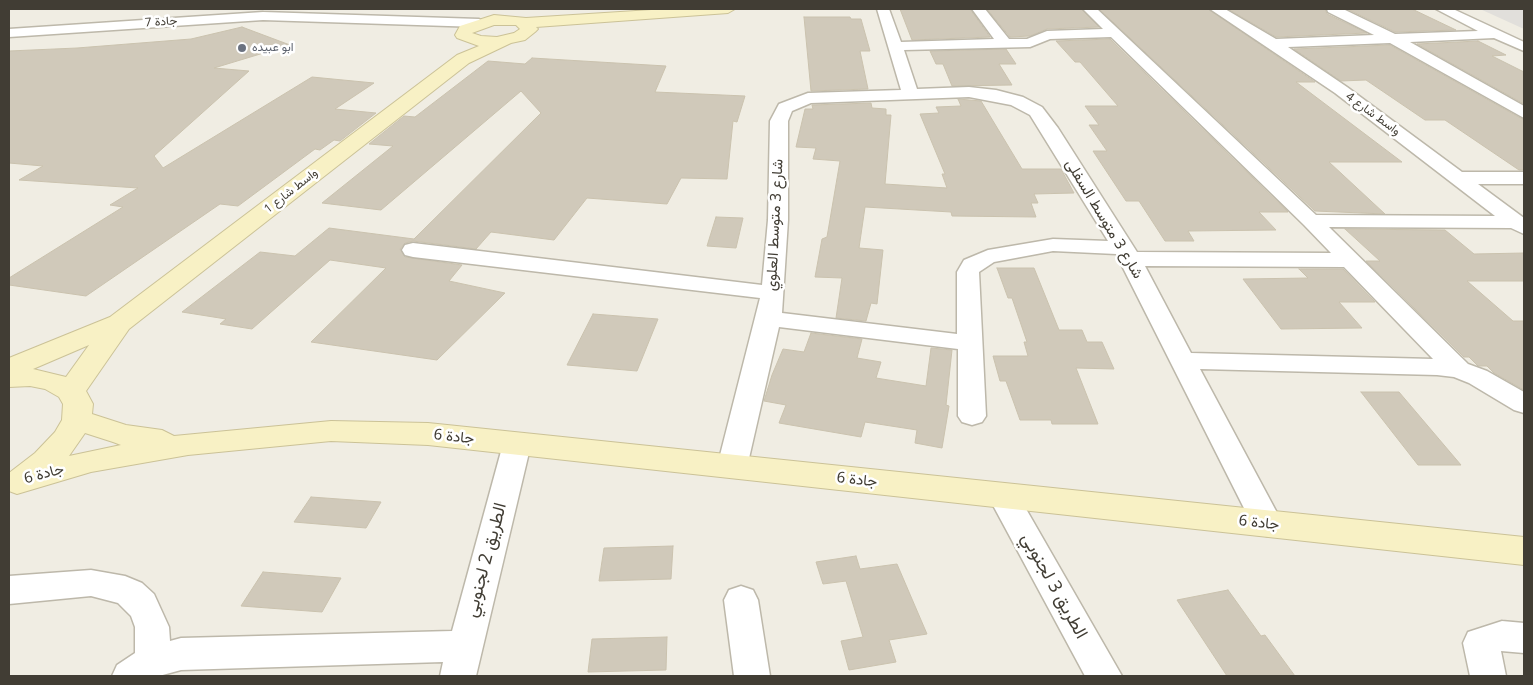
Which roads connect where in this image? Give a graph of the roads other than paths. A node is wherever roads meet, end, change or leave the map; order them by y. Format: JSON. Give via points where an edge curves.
{"nodes":[{"id":1,"x":505,"y":9,"type":"edge"},
{"id":2,"x":728,"y":9,"type":"edge"},
{"id":3,"x":883,"y":9,"type":"edge"},
{"id":4,"x":978,"y":9,"type":"edge"},
{"id":5,"x":1090,"y":9,"type":"edge"},
{"id":6,"x":1216,"y":9,"type":"edge"},
{"id":7,"x":1333,"y":9,"type":"edge"},
{"id":8,"x":1443,"y":9,"type":"edge"},
{"id":9,"x":434,"y":22,"type":"junction"},
{"id":10,"x":482,"y":22,"type":"junction"},
{"id":11,"x":523,"y":26,"type":"junction"},
{"id":12,"x":9,"y":33,"type":"edge"},
{"id":13,"x":1116,"y":33,"type":"junction"},
{"id":14,"x":1498,"y":34,"type":"junction"},
{"id":15,"x":1394,"y":39,"type":"junction"},
{"id":16,"x":1273,"y":43,"type":"junction"},
{"id":17,"x":466,"y":44,"type":"junction"},
{"id":18,"x":1005,"y":44,"type":"junction"},
{"id":19,"x":896,"y":46,"type":"junction"},
{"id":20,"x":1524,"y":47,"type":"edge"},
{"id":21,"x":910,"y":94,"type":"junction"},
{"id":22,"x":1524,"y":113,"type":"edge"},
{"id":23,"x":1460,"y":178,"type":"junction"},
{"id":24,"x":1524,"y":178,"type":"edge"},
{"id":25,"x":1311,"y":221,"type":"junction"},
{"id":26,"x":1521,"y":225,"type":"edge"},
{"id":27,"x":413,"y":250,"type":"dead end"},
{"id":28,"x":1127,"y":253,"type":"junction"},
{"id":29,"x":1350,"y":260,"type":"junction"},
{"id":30,"x":773,"y":293,"type":"junction"},
{"id":31,"x":769,"y":319,"type":"junction"},
{"id":32,"x":119,"y":323,"type":"junction"},
{"id":33,"x":970,"y":343,"type":"junction"},
{"id":34,"x":1182,"y":361,"type":"junction"},
{"id":35,"x":9,"y":368,"type":"edge"},
{"id":36,"x":1459,"y":370,"type":"junction"},
{"id":37,"x":9,"y":378,"type":"edge"},
{"id":38,"x":1524,"y":404,"type":"edge"},
{"id":39,"x":74,"y":406,"type":"junction"},
{"id":40,"x":972,"y":416,"type":"dead end"},
{"id":41,"x":188,"y":444,"type":"junction"},
{"id":42,"x":517,"y":444,"type":"junction"},
{"id":43,"x":732,"y":467,"type":"junction"},
{"id":44,"x":13,"y":484,"type":"edge"},
{"id":45,"x":1003,"y":496,"type":"junction"},
{"id":46,"x":1267,"y":524,"type":"junction"},
{"id":47,"x":1524,"y":551,"type":"edge"},
{"id":48,"x":9,"y":590,"type":"edge"},
{"id":49,"x":741,"y":600,"type":"dead end"},
{"id":50,"x":1524,"y":638,"type":"edge"},
{"id":51,"x":460,"y":661,"type":"edge"},
{"id":52,"x":142,"y":668,"type":"edge"},
{"id":53,"x":752,"y":676,"type":"edge"},
{"id":54,"x":1104,"y":676,"type":"edge"},
{"id":55,"x":1488,"y":676,"type":"edge"}],
"edges":[{"from":1,"to":10,"type":"main road"},
{"from":1,"to":11,"type":"main road"},
{"from":2,"to":11,"type":"main road","via":[[550,27]]},
{"from":3,"to":19,"type":"street"},
{"from":4,"to":18,"type":"street"},
{"from":5,"to":13,"type":"street"},
{"from":6,"to":16,"type":"street","name":"واسط شارع 4"},
{"from":7,"to":15,"type":"street"},
{"from":8,"to":14,"type":"street"},
{"from":9,"to":10,"type":"street","name":"جادة 7"},
{"from":9,"to":12,"type":"street","name":"جادة 7","via":[[262,16]]},
{"from":9,"to":17,"type":"street","name":"جادة 7"},
{"from":10,"to":11,"type":"main road"},
{"from":10,"to":17,"type":"main road"},
{"from":11,"to":17,"type":"main road","name":"واسط شارع 1","via":[[506,40]]},
{"from":13,"to":18,"type":"street","via":[[1047,35],[1030,43]]},
{"from":13,"to":25,"type":"street"},
{"from":14,"to":15,"type":"street"},
{"from":14,"to":20,"type":"street"},
{"from":15,"to":16,"type":"street"},
{"from":15,"to":22,"type":"street"},
{"from":16,"to":23,"type":"street","name":"واسط شارع 4"},
{"from":17,"to":32,"type":"main road","name":"واسط شارع 1"},
{"from":18,"to":19,"type":"street"},
{"from":19,"to":21,"type":"street"},
{"from":21,"to":28,"type":"street","name":"شارع 3 متوسط السفلى","via":[[969,92],[996,95],[1036,111]]},
{"from":21,"to":30,"type":"street","name":"شارع 3 متوسط العلوي","via":[[808,98],[785,108],[779,121]]},
{"from":23,"to":24,"type":"street"},
{"from":23,"to":26,"type":"street","name":"واسط شارع 4"},
{"from":25,"to":26,"type":"street"},
{"from":25,"to":29,"type":"street"},
{"from":27,"to":30,"type":"street"},
{"from":28,"to":29,"type":"street"},
{"from":28,"to":33,"type":"street","via":[[1053,245],[976,262],[968,272]]},
{"from":28,"to":34,"type":"street","name":"شارع 3 متوسط السفلى"},
{"from":29,"to":36,"type":"street"},
{"from":30,"to":31,"type":"street","name":"شارع 3 متوسط العلوي"},
{"from":31,"to":33,"type":"street"},
{"from":31,"to":43,"type":"street","name":"شارع 3 متوسط العلوي"},
{"from":32,"to":35,"type":"main road","name":"واسط شارع 1"},
{"from":32,"to":39,"type":"main road","name":"واسط شارع 1"},
{"from":33,"to":40,"type":"street"},
{"from":34,"to":36,"type":"street"},
{"from":34,"to":46,"type":"street","name":"شارع 3 متوسط السفلى"},
{"from":36,"to":38,"type":"street","via":[[1478,377]]},
{"from":37,"to":39,"type":"main road","name":"جادة 6","via":[[30,377],[54,382]]},
{"from":39,"to":41,"type":"main road","name":"جادة 6","via":[[124,435]]},
{"from":39,"to":44,"type":"main road","name":"واسط شارع 1","via":[[66,439],[46,461]]},
{"from":41,"to":42,"type":"main road","name":"جادة 6","via":[[331,431],[428,434]]},
{"from":41,"to":44,"type":"main road","name":"جادة 6","via":[[91,462]]},
{"from":42,"to":43,"type":"main road","name":"جادة 6"},
{"from":42,"to":51,"type":"street","name":"الطريق 2 لجنوبي"},
{"from":43,"to":45,"type":"main road","name":"جادة 6"},
{"from":45,"to":46,"type":"main road","name":"جادة 6"},
{"from":45,"to":54,"type":"street","name":"الطريق 3 لجنوبي"},
{"from":46,"to":47,"type":"main road","name":"جادة 6"},
{"from":48,"to":52,"type":"street","via":[[92,583],[130,593],[142,604],[152,627]]},
{"from":49,"to":53,"type":"street"},
{"from":50,"to":55,"type":"street","via":[[1502,636],[1481,643]]},
{"from":51,"to":52,"type":"street","via":[[181,654]]}]}
